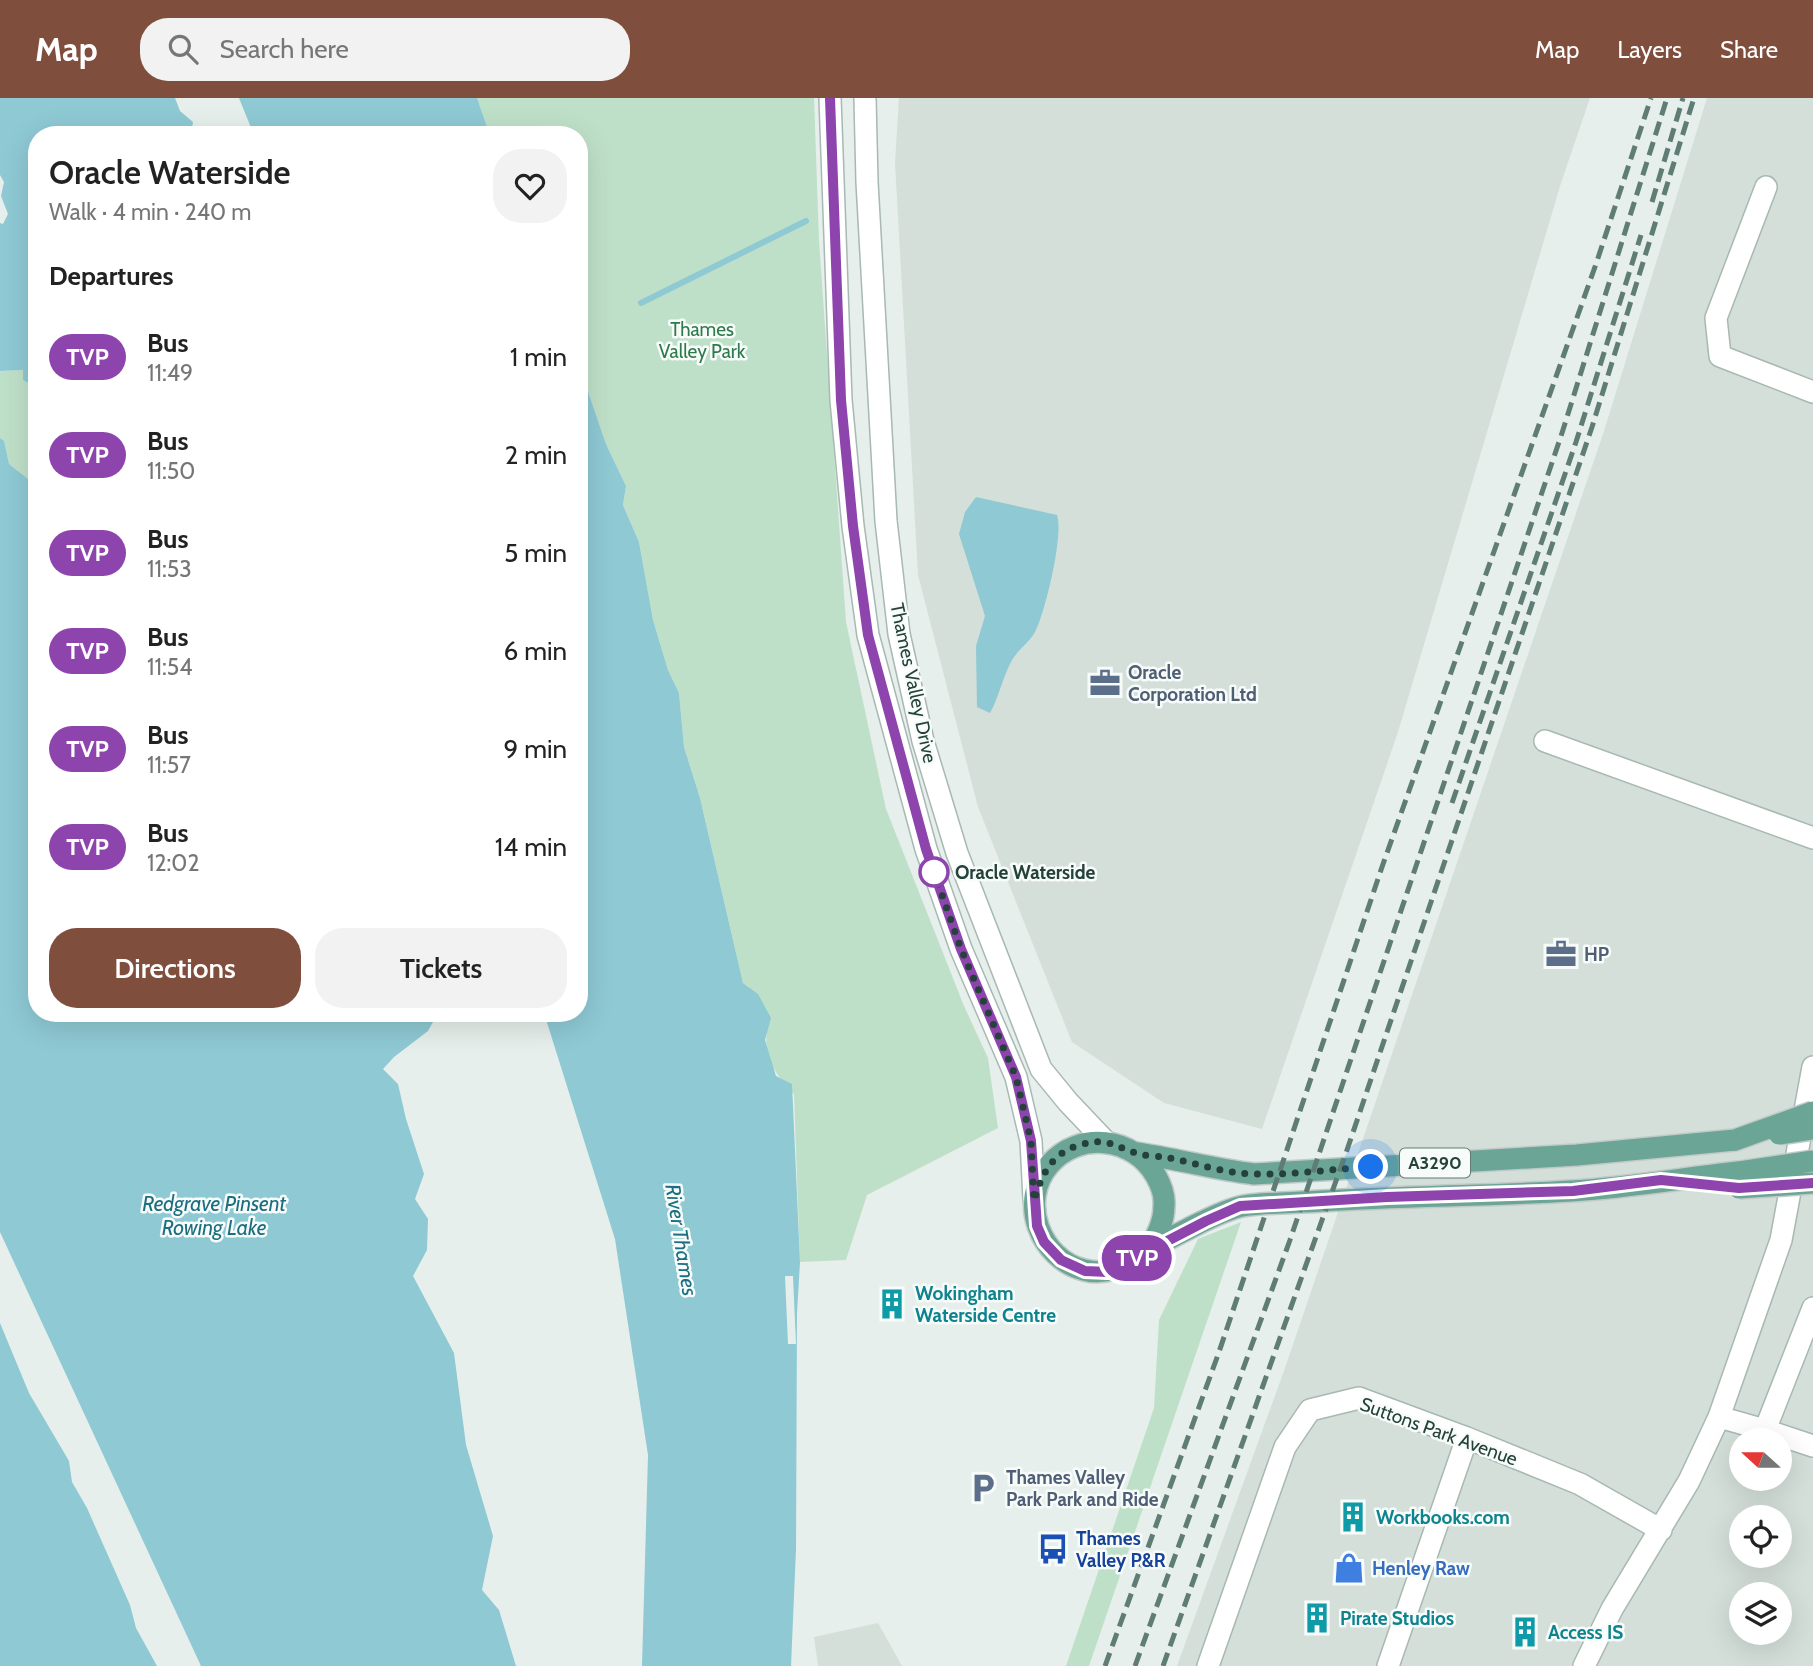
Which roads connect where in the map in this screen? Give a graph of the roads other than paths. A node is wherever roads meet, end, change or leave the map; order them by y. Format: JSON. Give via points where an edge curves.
{"nodes":[{"id":1,"x":830,"y":98,"type":"edge"},
{"id":2,"x":865,"y":98,"type":"edge"},
{"id":3,"x":1766,"y":187,"type":"dead end"},
{"id":4,"x":1813,"y":392,"type":"edge"},
{"id":5,"x":1545,"y":741,"type":"dead end"},
{"id":6,"x":1813,"y":838,"type":"edge"},
{"id":7,"x":1813,"y":1067,"type":"edge"},
{"id":8,"x":1813,"y":1112,"type":"edge"},
{"id":9,"x":1813,"y":1129,"type":"edge"},
{"id":10,"x":1735,"y":1140,"type":"junction"},
{"id":11,"x":1105,"y":1142,"type":"junction"},
{"id":12,"x":1137,"y":1153,"type":"junction"},
{"id":13,"x":1813,"y":1161,"type":"edge"},
{"id":14,"x":1739,"y":1180,"type":"junction"},
{"id":15,"x":1813,"y":1183,"type":"edge"},
{"id":16,"x":1034,"y":1201,"type":"junction"},
{"id":17,"x":1148,"y":1251,"type":"junction"},
{"id":18,"x":1813,"y":1308,"type":"edge"},
{"id":19,"x":1719,"y":1417,"type":"junction"},
{"id":20,"x":1758,"y":1428,"type":"edge"},
{"id":21,"x":1766,"y":1428,"type":"edge"},
{"id":22,"x":1467,"y":1438,"type":"junction"},
{"id":23,"x":1792,"y":1439,"type":"edge"},
{"id":24,"x":1813,"y":1446,"type":"edge"},
{"id":25,"x":1661,"y":1530,"type":"junction"},
{"id":26,"x":1208,"y":1666,"type":"edge"},
{"id":27,"x":1388,"y":1666,"type":"edge"},
{"id":28,"x":1584,"y":1666,"type":"edge"}],
"edges":[{"from":1,"to":16,"type":"street","name":"Thames Valley Drive","via":[[841,400],[868,635],[926,849],[961,949],[1016,1077],[1031,1141]]},
{"from":2,"to":11,"type":"street","name":"Thames Valley Drive","via":[[886,521],[899,634],[920,728],[957,853],[1041,1069]]},
{"from":3,"to":4,"type":"street","via":[[1716,318],[1720,356]]},
{"from":5,"to":6,"type":"street"},
{"from":7,"to":19,"type":"street","via":[[1781,1240]]},
{"from":8,"to":10,"type":"main road","number":"A3290","bridge":true},
{"from":9,"to":10,"type":"main road","number":"A3290","bridge":true},
{"from":10,"to":12,"type":"main road","number":"A3290","via":[[1577,1155],[1254,1174]]},
{"from":11,"to":12,"type":"main road"},
{"from":11,"to":16,"type":"main road","via":[[1084,1143],[1065,1151],[1041,1177]]},
{"from":12,"to":17,"type":"main road","via":[[1150,1165],[1165,1206]]},
{"from":13,"to":14,"type":"main road","number":"A3290","bridge":true},
{"from":14,"to":15,"type":"main road","number":"A3290","bridge":true},
{"from":14,"to":17,"type":"main road","number":"A3290","via":[[1661,1180],[1573,1191],[1240,1206]]},
{"from":16,"to":17,"type":"main road","via":[[1044,1242],[1073,1266],[1108,1272]]},
{"from":18,"to":21,"type":"street"},
{"from":19,"to":20,"type":"street"},
{"from":19,"to":25,"type":"street"},
{"from":22,"to":25,"type":"street","name":"Suttons Park Avenue","via":[[1580,1484]]},
{"from":22,"to":26,"type":"street","name":"Suttons Park Avenue","via":[[1359,1398],[1310,1410],[1285,1447]]},
{"from":22,"to":27,"type":"street"},
{"from":23,"to":24,"type":"street"},
{"from":25,"to":28,"type":"street","via":[[1612,1609]]}]}
